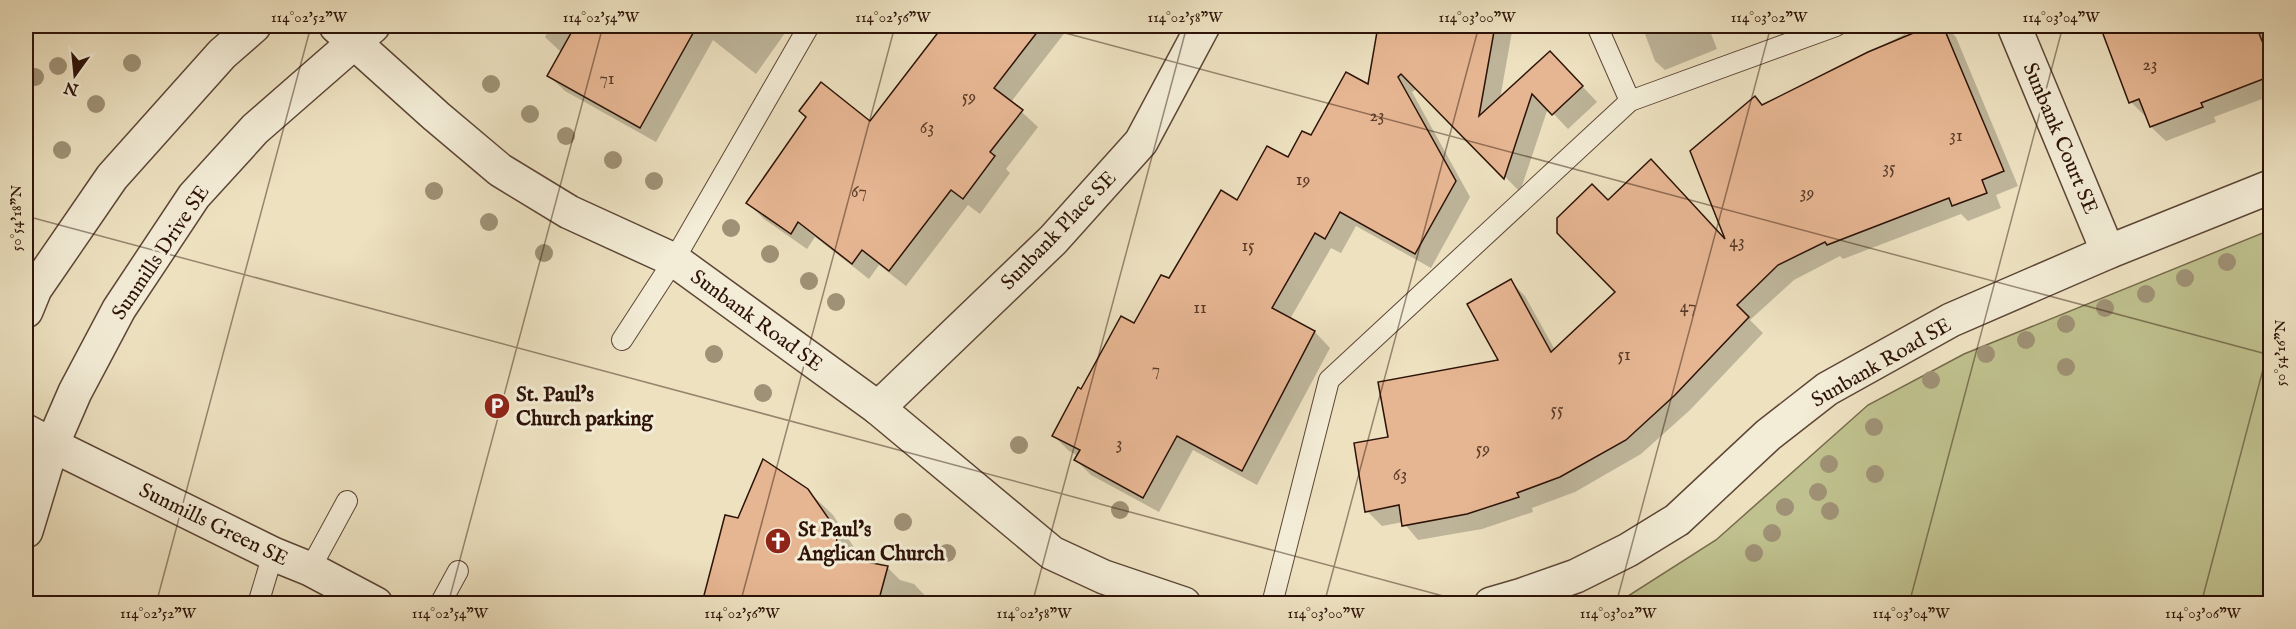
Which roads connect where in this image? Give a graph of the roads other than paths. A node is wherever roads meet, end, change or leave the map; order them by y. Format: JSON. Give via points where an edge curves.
{"nodes":[{"id":1,"x":254,"y":26,"type":"edge"},
{"id":2,"x":809,"y":26,"type":"edge"},
{"id":3,"x":1203,"y":26,"type":"edge"},
{"id":4,"x":1597,"y":26,"type":"edge"},
{"id":5,"x":1836,"y":26,"type":"edge"},
{"id":6,"x":2014,"y":26,"type":"edge"},
{"id":7,"x":355,"y":31,"type":"edge"},
{"id":8,"x":1630,"y":101,"type":"junction"},
{"id":9,"x":2271,"y":186,"type":"edge"},
{"id":10,"x":2108,"y":252,"type":"junction"},
{"id":11,"x":674,"y":260,"type":"junction"},
{"id":12,"x":26,"y":311,"type":"edge"},
{"id":13,"x":622,"y":340,"type":"dead end"},
{"id":14,"x":878,"y":408,"type":"junction"},
{"id":15,"x":39,"y":438,"type":"edge"},
{"id":16,"x":347,"y":501,"type":"dead end"},
{"id":17,"x":26,"y":531,"type":"edge"},
{"id":18,"x":273,"y":554,"type":"junction"},
{"id":19,"x":310,"y":569,"type":"junction"},
{"id":20,"x":458,"y":571,"type":"dead end"},
{"id":21,"x":258,"y":603,"type":"edge"},
{"id":22,"x":376,"y":603,"type":"edge"},
{"id":23,"x":440,"y":603,"type":"edge"},
{"id":24,"x":1184,"y":603,"type":"edge"},
{"id":25,"x":1272,"y":603,"type":"edge"},
{"id":26,"x":1491,"y":603,"type":"edge"}],
"edges":[{"from":1,"to":12,"type":"street","via":[[222,54],[112,177],[36,289]]},
{"from":2,"to":11,"type":"lane"},
{"from":3,"to":14,"type":"street","name":"Sunbank Place SE","via":[[1141,142],[1053,240]]},
{"from":4,"to":8,"type":"lane"},
{"from":5,"to":8,"type":"lane"},
{"from":6,"to":10,"type":"street","name":"Sunbank Court SE"},
{"from":7,"to":11,"type":"street","name":"Sunbank Road SE","via":[[414,97],[500,170],[569,212]]},
{"from":7,"to":15,"type":"street","name":"Sunmills Drive SE","via":[[255,129],[194,196],[118,309],[75,392]]},
{"from":8,"to":25,"type":"lane","via":[[1329,380]]},
{"from":9,"to":10,"type":"street","name":"Sunbank Road SE"},
{"from":10,"to":26,"type":"street","name":"Sunbank Road SE","via":[[1951,320],[1827,389],[1768,435],[1677,520],[1628,550],[1576,576]]},
{"from":11,"to":13,"type":"lane"},
{"from":11,"to":14,"type":"street","name":"Sunbank Road SE"},
{"from":14,"to":24,"type":"street","name":"Sunbank Road SE","via":[[1052,553],[1104,577]]},
{"from":15,"to":17,"type":"street","name":"Sunmills Drive SE"},
{"from":15,"to":18,"type":"street","name":"Sunmills Green SE"},
{"from":16,"to":19,"type":"lane"},
{"from":18,"to":19,"type":"street","name":"Sunmills Green SE"},
{"from":18,"to":21,"type":"lane"},
{"from":19,"to":22,"type":"street","name":"Sunmills Green SE"},
{"from":20,"to":23,"type":"lane"}]}
